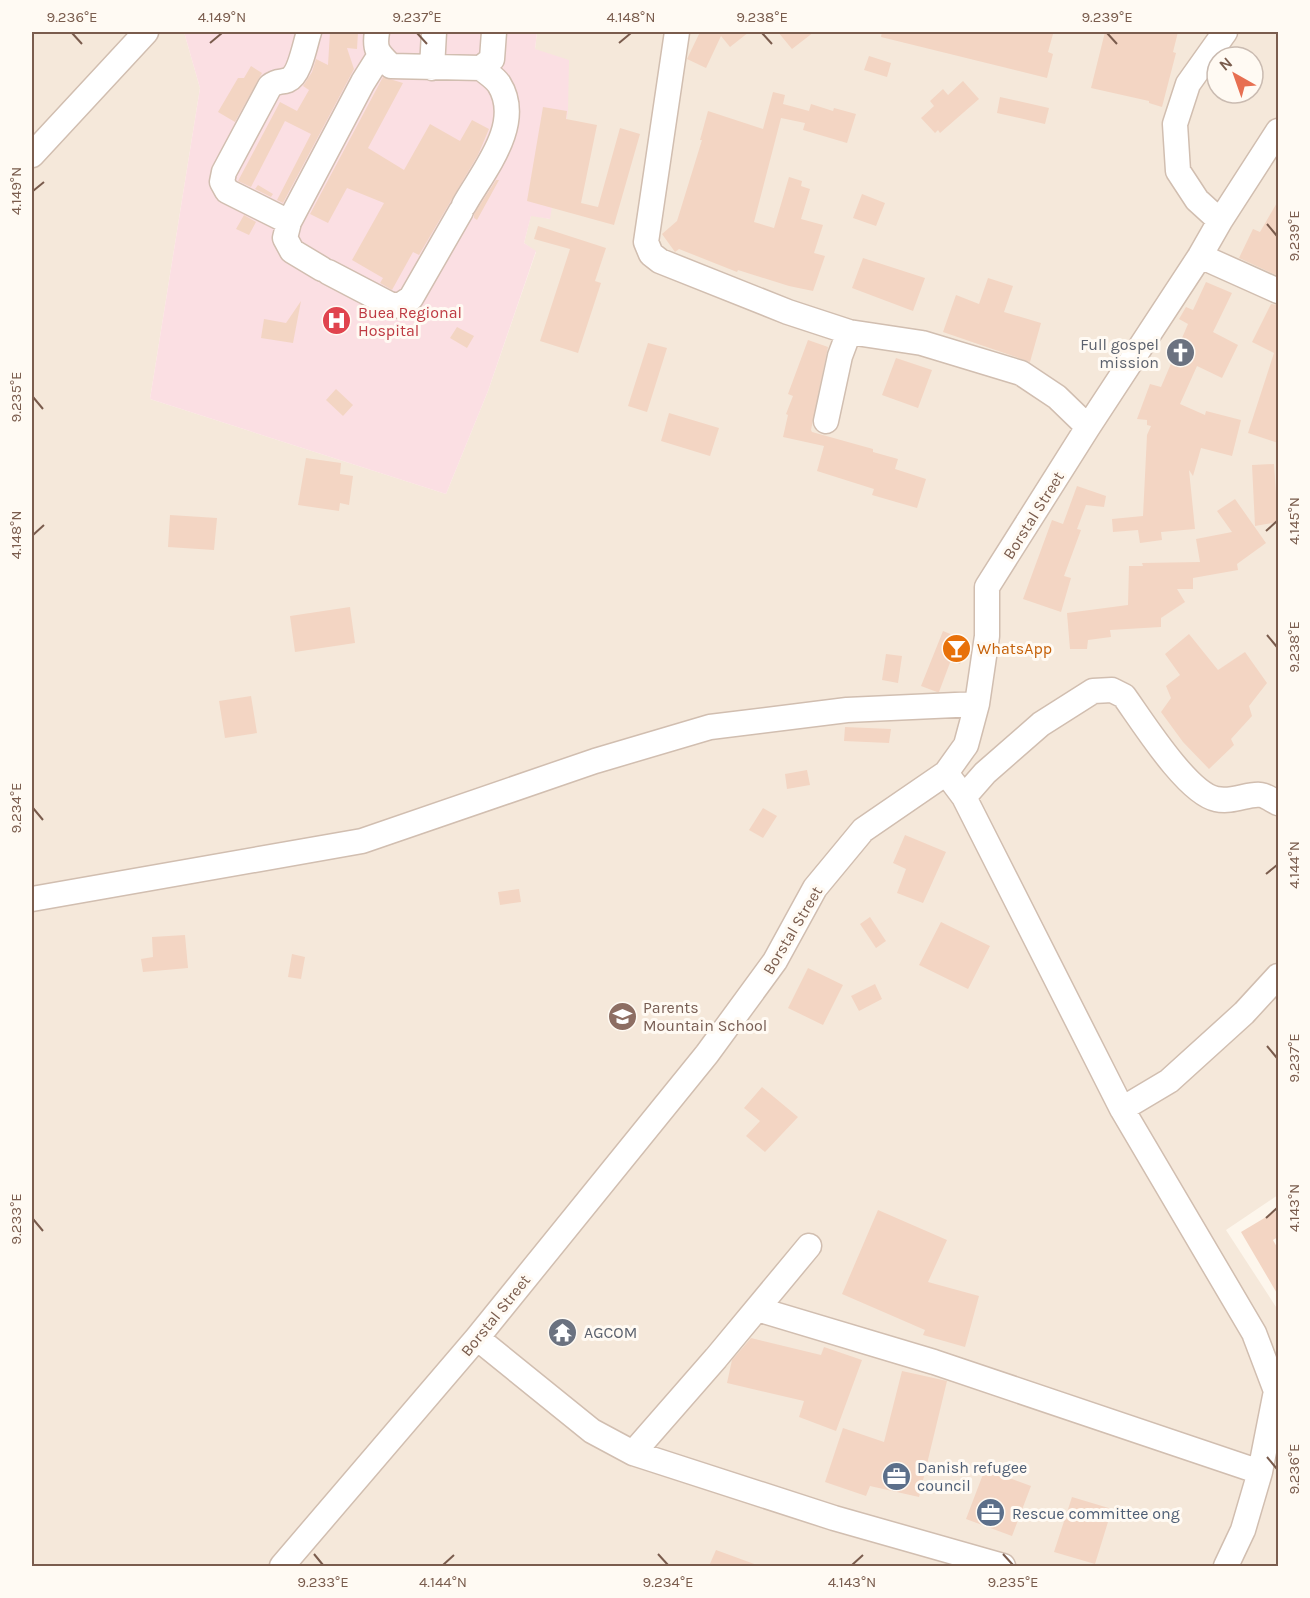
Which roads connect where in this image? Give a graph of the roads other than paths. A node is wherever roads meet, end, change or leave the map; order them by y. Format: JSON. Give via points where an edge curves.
{"nodes":[{"id":1,"x":146,"y":32,"type":"edge"},
{"id":2,"x":309,"y":32,"type":"edge"},
{"id":3,"x":378,"y":32,"type":"edge"},
{"id":4,"x":434,"y":32,"type":"edge"},
{"id":5,"x":494,"y":32,"type":"edge"},
{"id":6,"x":677,"y":32,"type":"edge"},
{"id":7,"x":1225,"y":32,"type":"edge"},
{"id":8,"x":380,"y":55,"type":"junction"},
{"id":9,"x":432,"y":68,"type":"junction"},
{"id":10,"x":482,"y":68,"type":"junction"},
{"id":11,"x":1278,"y":131,"type":"edge"},
{"id":12,"x":32,"y":155,"type":"edge"},
{"id":13,"x":1220,"y":220,"type":"junction"},
{"id":14,"x":289,"y":222,"type":"junction"},
{"id":15,"x":1200,"y":256,"type":"junction"},
{"id":16,"x":1278,"y":291,"type":"edge"},
{"id":17,"x":849,"y":332,"type":"junction"},
{"id":18,"x":826,"y":421,"type":"dead end"},
{"id":19,"x":1088,"y":427,"type":"junction"},
{"id":20,"x":977,"y":704,"type":"junction"},
{"id":21,"x":946,"y":772,"type":"junction"},
{"id":22,"x":964,"y":796,"type":"junction"},
{"id":23,"x":1278,"y":803,"type":"edge"},
{"id":24,"x":32,"y":899,"type":"edge"},
{"id":25,"x":1278,"y":976,"type":"edge"},
{"id":26,"x":1122,"y":1108,"type":"junction"},
{"id":27,"x":809,"y":1245,"type":"dead end"},
{"id":28,"x":757,"y":1309,"type":"junction"},
{"id":29,"x":477,"y":1338,"type":"junction"},
{"id":30,"x":633,"y":1453,"type":"junction"},
{"id":31,"x":1260,"y":1472,"type":"junction"},
{"id":32,"x":282,"y":1566,"type":"edge"},
{"id":33,"x":1003,"y":1566,"type":"edge"},
{"id":34,"x":1226,"y":1566,"type":"edge"}],
"edges":[{"from":1,"to":12,"type":"street"},
{"from":2,"to":14,"type":"street","via":[[296,73],[270,86],[222,182],[227,191]]},
{"from":3,"to":8,"type":"street","via":[[375,45]]},
{"from":4,"to":9,"type":"street"},
{"from":5,"to":10,"type":"street","via":[[492,59]]},
{"from":6,"to":17,"type":"street","via":[[646,242],[651,254],[670,266]]},
{"from":7,"to":13,"type":"street","via":[[1188,84],[1175,124],[1178,171],[1197,200]]},
{"from":8,"to":9,"type":"street","via":[[391,66]]},
{"from":8,"to":14,"type":"street"},
{"from":9,"to":10,"type":"street"},
{"from":10,"to":14,"type":"street","via":[[498,83],[507,103],[502,138],[411,298],[393,306],[292,251],[285,238]]},
{"from":11,"to":13,"type":"street","name":"Borstal Street"},
{"from":13,"to":15,"type":"street","name":"Borstal Street"},
{"from":15,"to":16,"type":"street"},
{"from":15,"to":19,"type":"street","name":"Borstal Street"},
{"from":17,"to":18,"type":"street"},
{"from":17,"to":19,"type":"street","via":[[922,343],[1021,373],[1057,397]]},
{"from":19,"to":20,"type":"street","name":"Borstal Street","via":[[987,587],[987,636]]},
{"from":20,"to":21,"type":"street","name":"Borstal Street","via":[[966,745]]},
{"from":20,"to":24,"type":"street","via":[[847,710],[710,727],[595,760],[362,841]]},
{"from":21,"to":22,"type":"street"},
{"from":21,"to":29,"type":"street","name":"Borstal Street","via":[[863,830],[815,888],[776,961],[707,1054]]},
{"from":22,"to":23,"type":"street","via":[[1041,724],[1093,691],[1112,690],[1124,696],[1195,788],[1214,799],[1230,801],[1261,795]]},
{"from":22,"to":26,"type":"street"},
{"from":25,"to":26,"type":"street","via":[[1244,1013],[1168,1081]]},
{"from":26,"to":31,"type":"street","via":[[1254,1333],[1276,1391]]},
{"from":27,"to":28,"type":"street"},
{"from":28,"to":30,"type":"street"},
{"from":28,"to":31,"type":"street","via":[[934,1362]]},
{"from":29,"to":30,"type":"street","via":[[592,1431]]},
{"from":29,"to":32,"type":"street","name":"Borstal Street"},
{"from":30,"to":33,"type":"street","via":[[834,1518]]},
{"from":31,"to":34,"type":"street","via":[[1243,1530]]}]}
